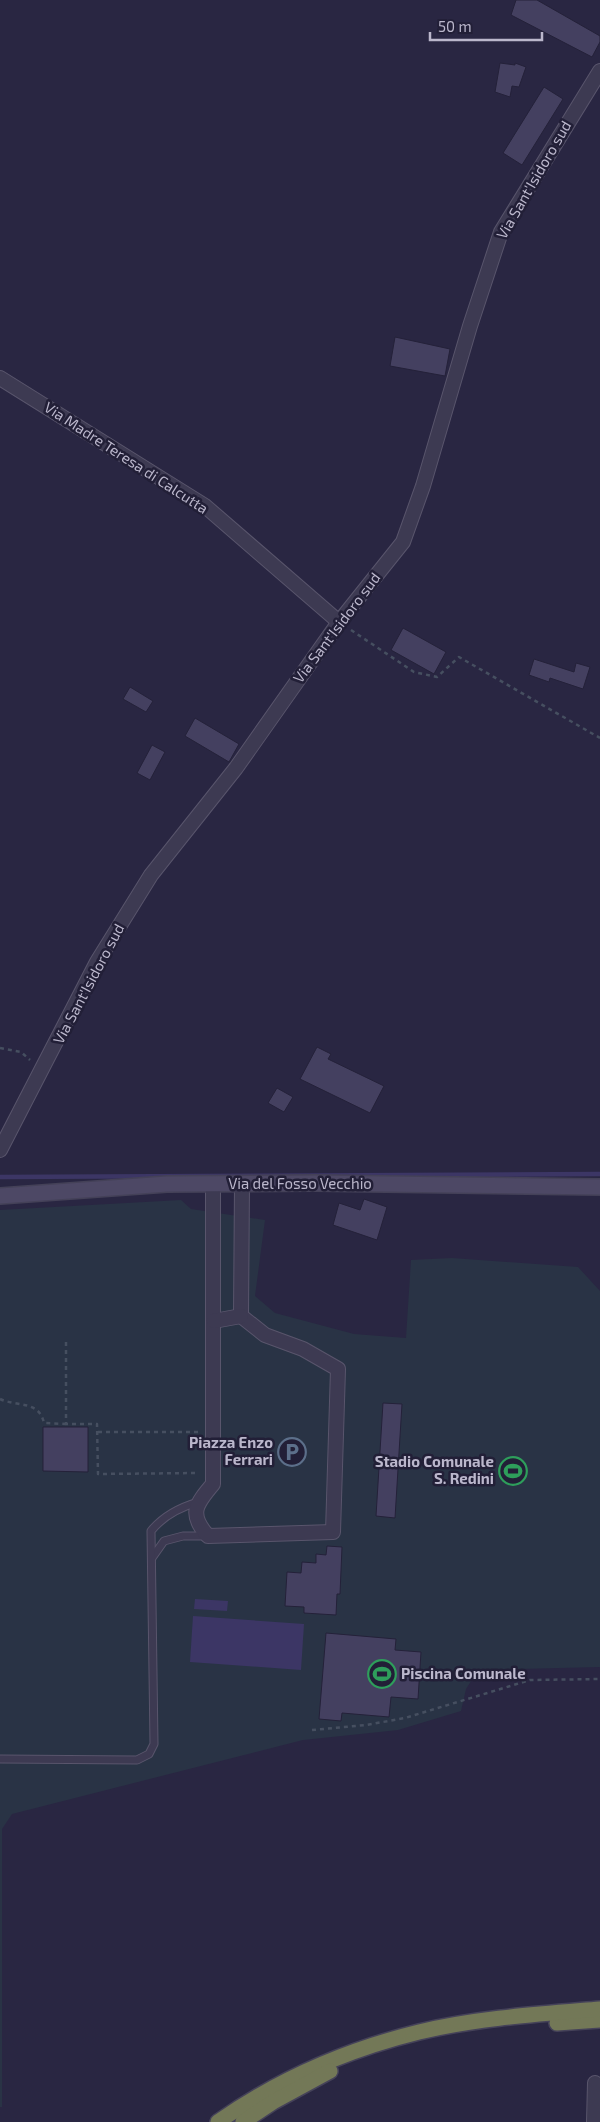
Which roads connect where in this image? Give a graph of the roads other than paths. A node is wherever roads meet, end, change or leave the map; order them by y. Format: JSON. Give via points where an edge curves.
{"nodes":[{"id":1,"x":600,"y":70,"type":"edge"},
{"id":2,"x":0,"y":378,"type":"edge"},
{"id":3,"x":339,"y":622,"type":"junction"},
{"id":4,"x":0,"y":1150,"type":"edge"},
{"id":5,"x":213,"y":1184,"type":"junction"},
{"id":6,"x":242,"y":1184,"type":"junction"},
{"id":7,"x":600,"y":1187,"type":"edge"},
{"id":8,"x":0,"y":1196,"type":"edge"},
{"id":9,"x":241,"y":1316,"type":"junction"},
{"id":10,"x":214,"y":1322,"type":"junction"},
{"id":11,"x":198,"y":1502,"type":"junction"},
{"id":12,"x":208,"y":1536,"type":"junction"},
{"id":13,"x":151,"y":1558,"type":"junction"},
{"id":14,"x":0,"y":1759,"type":"edge"},
{"id":15,"x":600,"y":2009,"type":"edge"},
{"id":16,"x":600,"y":2020,"type":"edge"},
{"id":17,"x":595,"y":2083,"type":"dead end"},
{"id":18,"x":218,"y":2122,"type":"edge"},
{"id":19,"x":244,"y":2122,"type":"edge"},
{"id":20,"x":594,"y":2122,"type":"edge"}],
"edges":[{"from":1,"to":3,"type":"street","name":"Via Sant'Isidoro sud","via":[[501,232],[423,486],[402,542]]},
{"from":2,"to":3,"type":"street","name":"Via Madre Teresa di Calcutta","via":[[205,506]]},
{"from":3,"to":4,"type":"street","name":"Via Sant'Isidoro sud","via":[[236,768],[151,875],[97,962]]},
{"from":5,"to":6,"type":"street","name":"Via del Fosso Vecchio"},
{"from":5,"to":8,"type":"street","name":"Via del Fosso Vecchio","via":[[167,1184]]},
{"from":5,"to":10,"type":"street"},
{"from":6,"to":7,"type":"street","name":"Via del Fosso Vecchio"},
{"from":6,"to":9,"type":"street"},
{"from":9,"to":10,"type":"street"},
{"from":9,"to":12,"type":"street","via":[[265,1335],[303,1349],[338,1369],[334,1532]]},
{"from":10,"to":11,"type":"street","via":[[213,1484]]},
{"from":11,"to":12,"type":"street","via":[[195,1514],[200,1528]]},
{"from":11,"to":13,"type":"lane","via":[[158,1522],[151,1531]]},
{"from":12,"to":13,"type":"lane","via":[[183,1536],[164,1541]]},
{"from":13,"to":14,"type":"lane","via":[[154,1744],[149,1754],[137,1760]]},
{"from":15,"to":18,"type":"highway","via":[[463,2024],[420,2032],[351,2052],[273,2087]]},
{"from":16,"to":19,"type":"highway","via":[[468,2032],[380,2051],[314,2078]]},
{"from":17,"to":20,"type":"street"}]}
